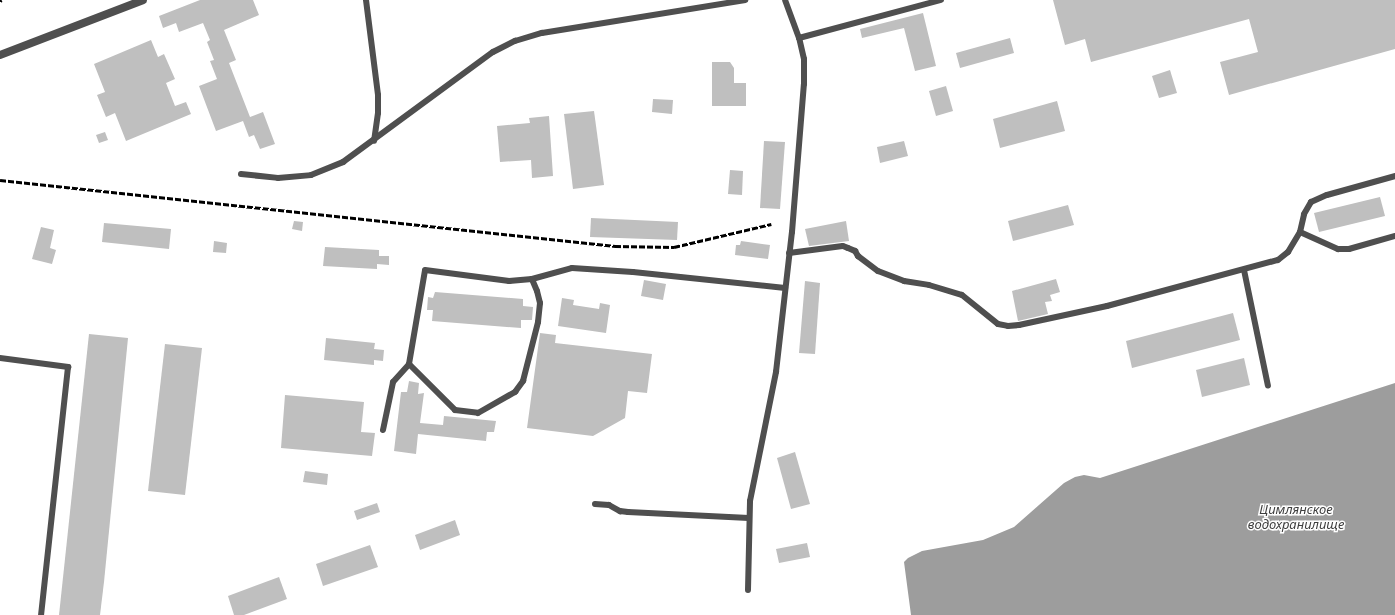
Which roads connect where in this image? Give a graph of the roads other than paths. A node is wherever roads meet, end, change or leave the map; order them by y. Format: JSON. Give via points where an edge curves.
{"nodes":[{"id":1,"x":143,"y":0,"type":"edge"},
{"id":2,"x":366,"y":0,"type":"edge"},
{"id":3,"x":745,"y":0,"type":"edge"},
{"id":4,"x":785,"y":0,"type":"edge"},
{"id":5,"x":941,"y":0,"type":"edge"},
{"id":6,"x":799,"y":38,"type":"junction"},
{"id":7,"x":0,"y":55,"type":"edge"},
{"id":8,"x":374,"y":141,"type":"junction"},
{"id":9,"x":241,"y":174,"type":"dead end"},
{"id":10,"x":1395,"y":176,"type":"edge"},
{"id":11,"x":1300,"y":232,"type":"junction"},
{"id":12,"x":1395,"y":236,"type":"edge"},
{"id":13,"x":789,"y":253,"type":"junction"},
{"id":14,"x":1244,"y":270,"type":"junction"},
{"id":15,"x":532,"y":279,"type":"junction"},
{"id":16,"x":785,"y":288,"type":"junction"},
{"id":17,"x":0,"y":358,"type":"edge"},
{"id":18,"x":409,"y":364,"type":"junction"},
{"id":19,"x":1268,"y":386,"type":"dead end"},
{"id":20,"x":383,"y":430,"type":"dead end"},
{"id":21,"x":594,"y":504,"type":"dead end"},
{"id":22,"x":749,"y":518,"type":"junction"},
{"id":23,"x":748,"y":590,"type":"dead end"},
{"id":24,"x":41,"y":615,"type":"edge"}],
"edges":[{"from":1,"to":7,"type":"street"},
{"from":2,"to":8,"type":"lane","via":[[378,95]]},
{"from":3,"to":8,"type":"lane","via":[[542,33],[515,41],[493,52]]},
{"from":4,"to":6,"type":"lane"},
{"from":5,"to":6,"type":"lane"},
{"from":6,"to":13,"type":"lane","via":[[804,59],[804,84]]},
{"from":8,"to":9,"type":"lane","via":[[343,162],[311,176],[278,178]]},
{"from":10,"to":11,"type":"lane","via":[[1311,202],[1304,214]]},
{"from":11,"to":12,"type":"lane","via":[[1338,249],[1349,249]]},
{"from":11,"to":14,"type":"lane","via":[[1288,252],[1278,260]]},
{"from":13,"to":14,"type":"lane","via":[[843,246],[855,251],[878,271],[904,281],[962,295],[993,321],[1008,326],[1107,306]]},
{"from":13,"to":16,"type":"lane"},
{"from":14,"to":19,"type":"lane"},
{"from":15,"to":16,"type":"lane","via":[[572,268]]},
{"from":15,"to":18,"type":"lane","via":[[509,281],[425,270]]},
{"from":15,"to":18,"type":"lane","via":[[540,304],[538,322],[523,381],[515,392],[478,413],[455,410]]},
{"from":16,"to":22,"type":"lane","via":[[776,372],[753,481]]},
{"from":17,"to":24,"type":"lane","via":[[68,367]]},
{"from":18,"to":20,"type":"lane","via":[[393,382]]},
{"from":21,"to":22,"type":"lane","via":[[609,505],[628,512]]},
{"from":22,"to":23,"type":"lane"}]}
